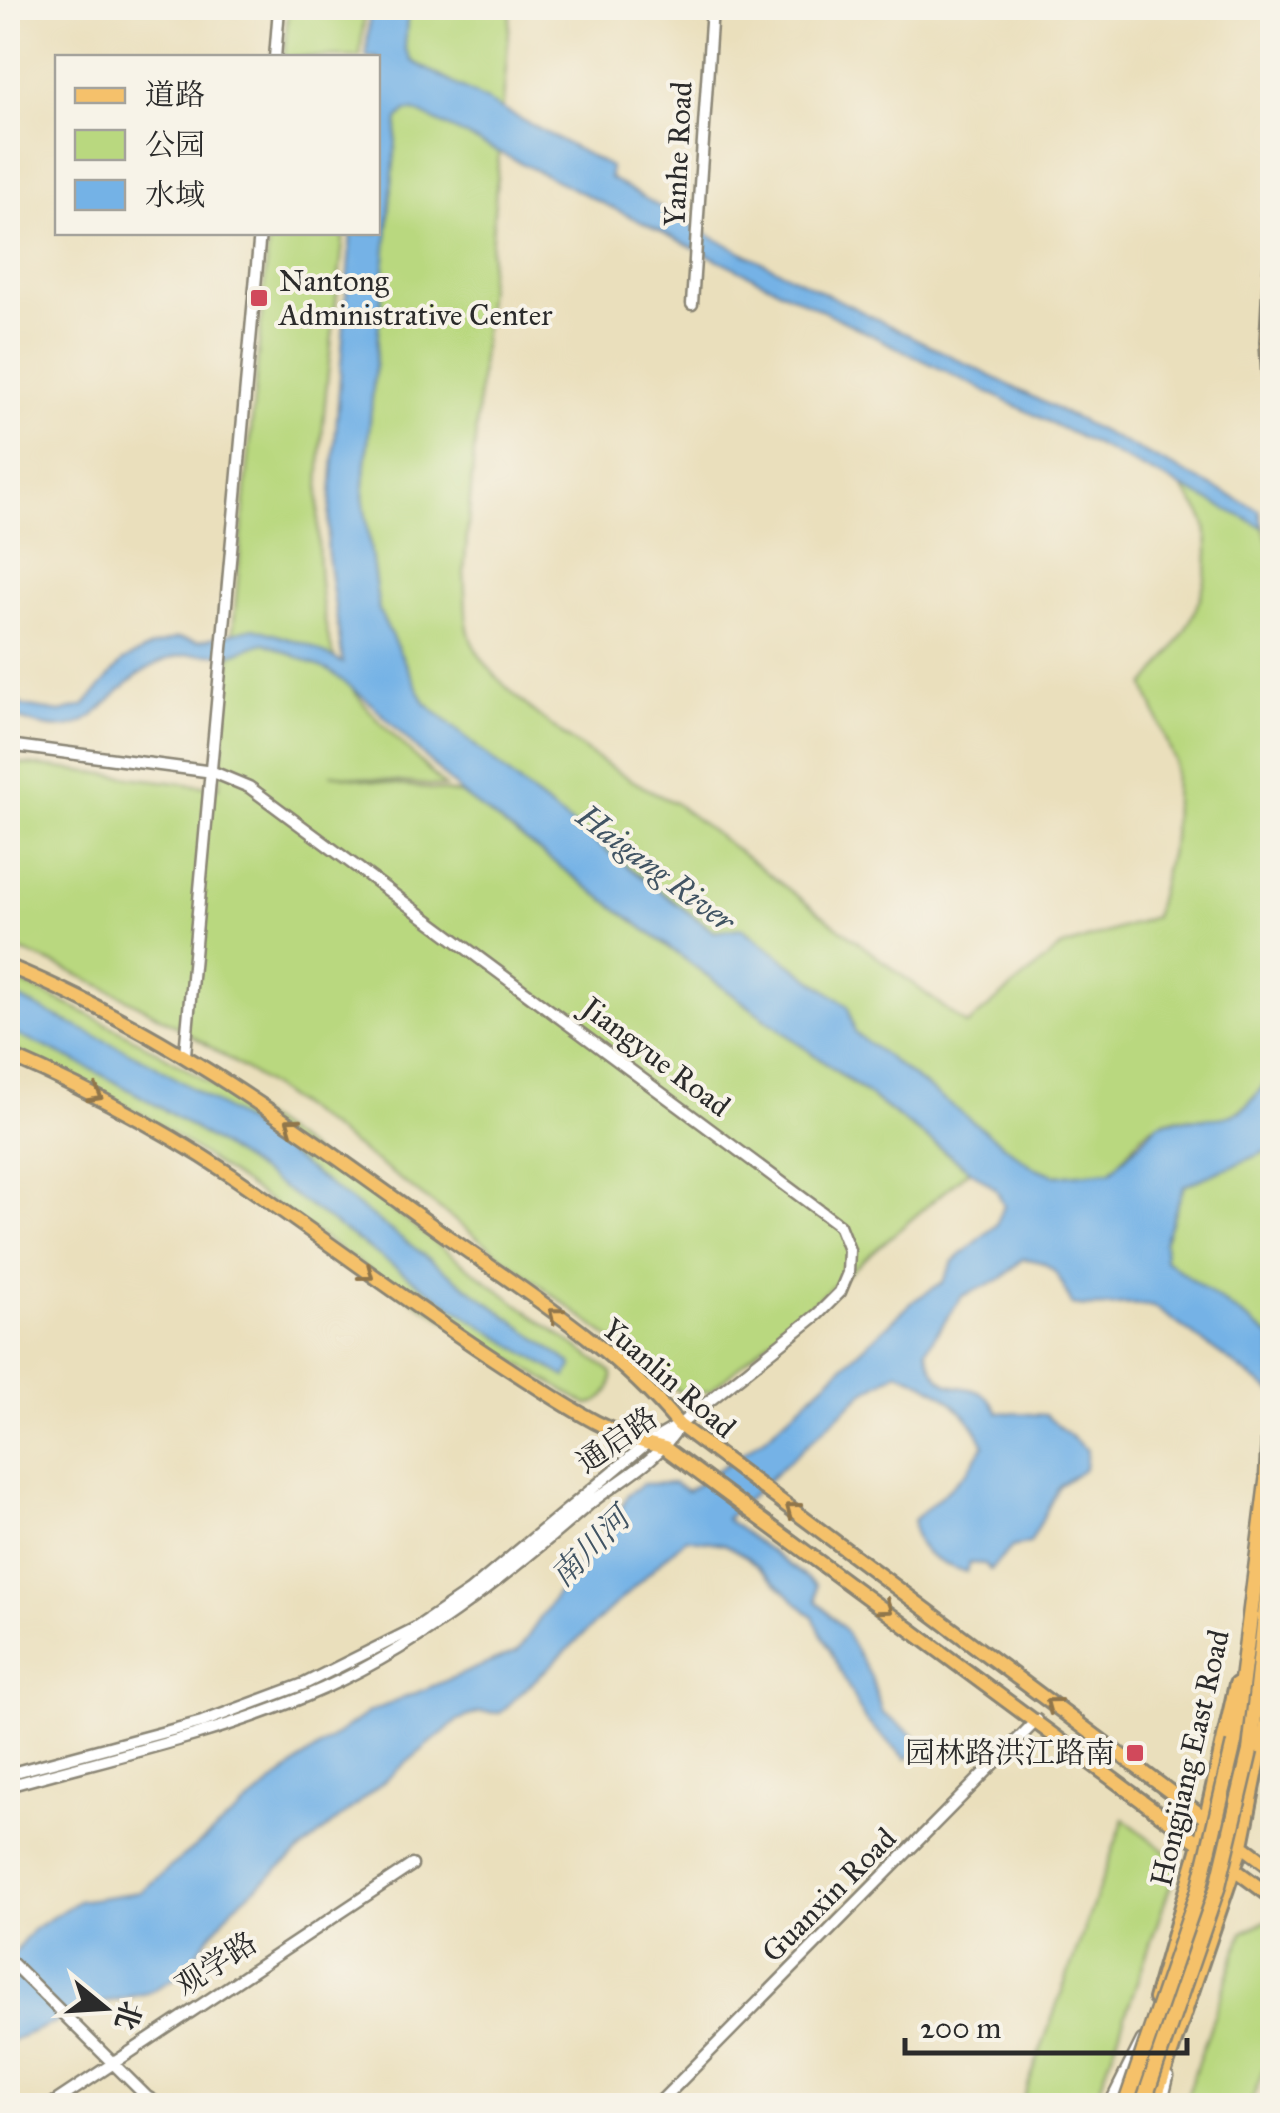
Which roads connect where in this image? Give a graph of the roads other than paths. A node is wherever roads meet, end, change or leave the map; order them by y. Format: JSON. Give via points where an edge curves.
{"nodes":[{"id":1,"x":279,"y":8,"type":"edge"},
{"id":2,"x":712,"y":8,"type":"edge"},
{"id":3,"x":275,"y":55,"type":"edge"},
{"id":4,"x":260,"y":235,"type":"edge"},
{"id":5,"x":1272,"y":244,"type":"edge"},
{"id":6,"x":692,"y":304,"type":"dead end"},
{"id":7,"x":1272,"y":430,"type":"edge"},
{"id":8,"x":8,"y":745,"type":"edge"},
{"id":9,"x":213,"y":772,"type":"junction"},
{"id":10,"x":8,"y":966,"type":"edge"},
{"id":11,"x":8,"y":1054,"type":"edge"},
{"id":12,"x":185,"y":1054,"type":"junction"},
{"id":13,"x":1272,"y":1383,"type":"edge"},
{"id":14,"x":1272,"y":1412,"type":"edge"},
{"id":15,"x":679,"y":1425,"type":"junction"},
{"id":16,"x":646,"y":1444,"type":"junction"},
{"id":17,"x":665,"y":1448,"type":"junction"},
{"id":18,"x":1272,"y":1450,"type":"edge"},
{"id":19,"x":1267,"y":1476,"type":"junction"},
{"id":20,"x":1272,"y":1553,"type":"edge"},
{"id":21,"x":1272,"y":1624,"type":"edge"},
{"id":22,"x":1260,"y":1678,"type":"junction"},
{"id":23,"x":1272,"y":1695,"type":"edge"},
{"id":24,"x":1037,"y":1720,"type":"junction"},
{"id":25,"x":8,"y":1774,"type":"edge"},
{"id":26,"x":8,"y":1786,"type":"edge"},
{"id":27,"x":1206,"y":1818,"type":"junction"},
{"id":28,"x":1200,"y":1844,"type":"junction"},
{"id":29,"x":1242,"y":1845,"type":"junction"},
{"id":30,"x":412,"y":1865,"type":"dead end"},
{"id":31,"x":1272,"y":1868,"type":"edge"},
{"id":32,"x":1235,"y":1870,"type":"junction"},
{"id":33,"x":1272,"y":1897,"type":"edge"},
{"id":34,"x":8,"y":1960,"type":"edge"},
{"id":35,"x":1160,"y":2057,"type":"junction"},
{"id":36,"x":112,"y":2062,"type":"junction"},
{"id":37,"x":49,"y":2106,"type":"edge"},
{"id":38,"x":162,"y":2106,"type":"edge"},
{"id":39,"x":656,"y":2106,"type":"edge"},
{"id":40,"x":1117,"y":2106,"type":"edge"},
{"id":41,"x":1142,"y":2106,"type":"edge"},
{"id":42,"x":1157,"y":2106,"type":"edge"}],
"edges":[{"from":1,"to":3,"type":"street"},
{"from":2,"to":6,"type":"street","name":"Yanhe Road"},
{"from":4,"to":9,"type":"street"},
{"from":5,"to":7,"type":"main road"},
{"from":8,"to":9,"type":"street","name":"Jiangyue Road"},
{"from":9,"to":12,"type":"street"},
{"from":9,"to":15,"type":"street","name":"Jiangyue Road","via":[[249,786],[840,1224],[850,1250],[840,1292]]},
{"from":10,"to":12,"type":"main road","name":"Yuanlin Road"},
{"from":11,"to":16,"type":"main road","name":"Yuanlin Road","one_way":true,"via":[[176,1140],[406,1303],[600,1425]]},
{"from":15,"to":12,"type":"main road","name":"Yuanlin Road","one_way":true,"via":[[620,1364],[532,1296]]},
{"from":13,"to":19,"type":"highway","bridge":true},
{"from":14,"to":27,"type":"main road","name":"Hongjiang East Road","via":[[1240,1660]]},
{"from":15,"to":16,"type":"street","name":"通启路"},
{"from":15,"to":17,"type":"street","name":"通启路"},
{"from":27,"to":15,"type":"main road","name":"Yuanlin Road","one_way":true},
{"from":16,"to":17,"type":"main road","name":"Yuanlin Road"},
{"from":16,"to":25,"type":"street","name":"通启路","via":[[416,1628],[304,1684],[202,1722]]},
{"from":17,"to":24,"type":"main road","name":"Yuanlin Road","one_way":true},
{"from":17,"to":26,"type":"street","name":"通启路","via":[[477,1600],[308,1695],[206,1732]]},
{"from":18,"to":19,"type":"highway","bridge":true},
{"from":19,"to":40,"type":"highway","bridge":true,"via":[[1247,1661],[1222,1802],[1144,2054]]},
{"from":20,"to":22,"type":"highway"},
{"from":21,"to":22,"type":"highway"},
{"from":22,"to":35,"type":"highway","bridge":true,"via":[[1240,1806]]},
{"from":23,"to":29,"type":"main road"},
{"from":24,"to":28,"type":"main road","name":"Yuanlin Road"},
{"from":24,"to":39,"type":"street","name":"Guanxin Road"},
{"from":27,"to":28,"type":"main road","name":"Hongjiang East Road"},
{"from":27,"to":29,"type":"main road","name":"Yuanlin Road"},
{"from":28,"to":32,"type":"main road","name":"Yuanlin Road"},
{"from":28,"to":40,"type":"main road","name":"Hongjiang East Road","via":[[1147,2030]]},
{"from":29,"to":31,"type":"main road","name":"Yuanlin Road"},
{"from":29,"to":32,"type":"main road"},
{"from":30,"to":36,"type":"street","name":"观学路"},
{"from":32,"to":33,"type":"main road","name":"Yuanlin Road"},
{"from":32,"to":42,"type":"main road"},
{"from":34,"to":36,"type":"street"},
{"from":35,"to":41,"type":"highway","bridge":true},
{"from":35,"to":42,"type":"highway","bridge":true},
{"from":36,"to":37,"type":"street","name":"观学路"},
{"from":36,"to":38,"type":"street"}]}
